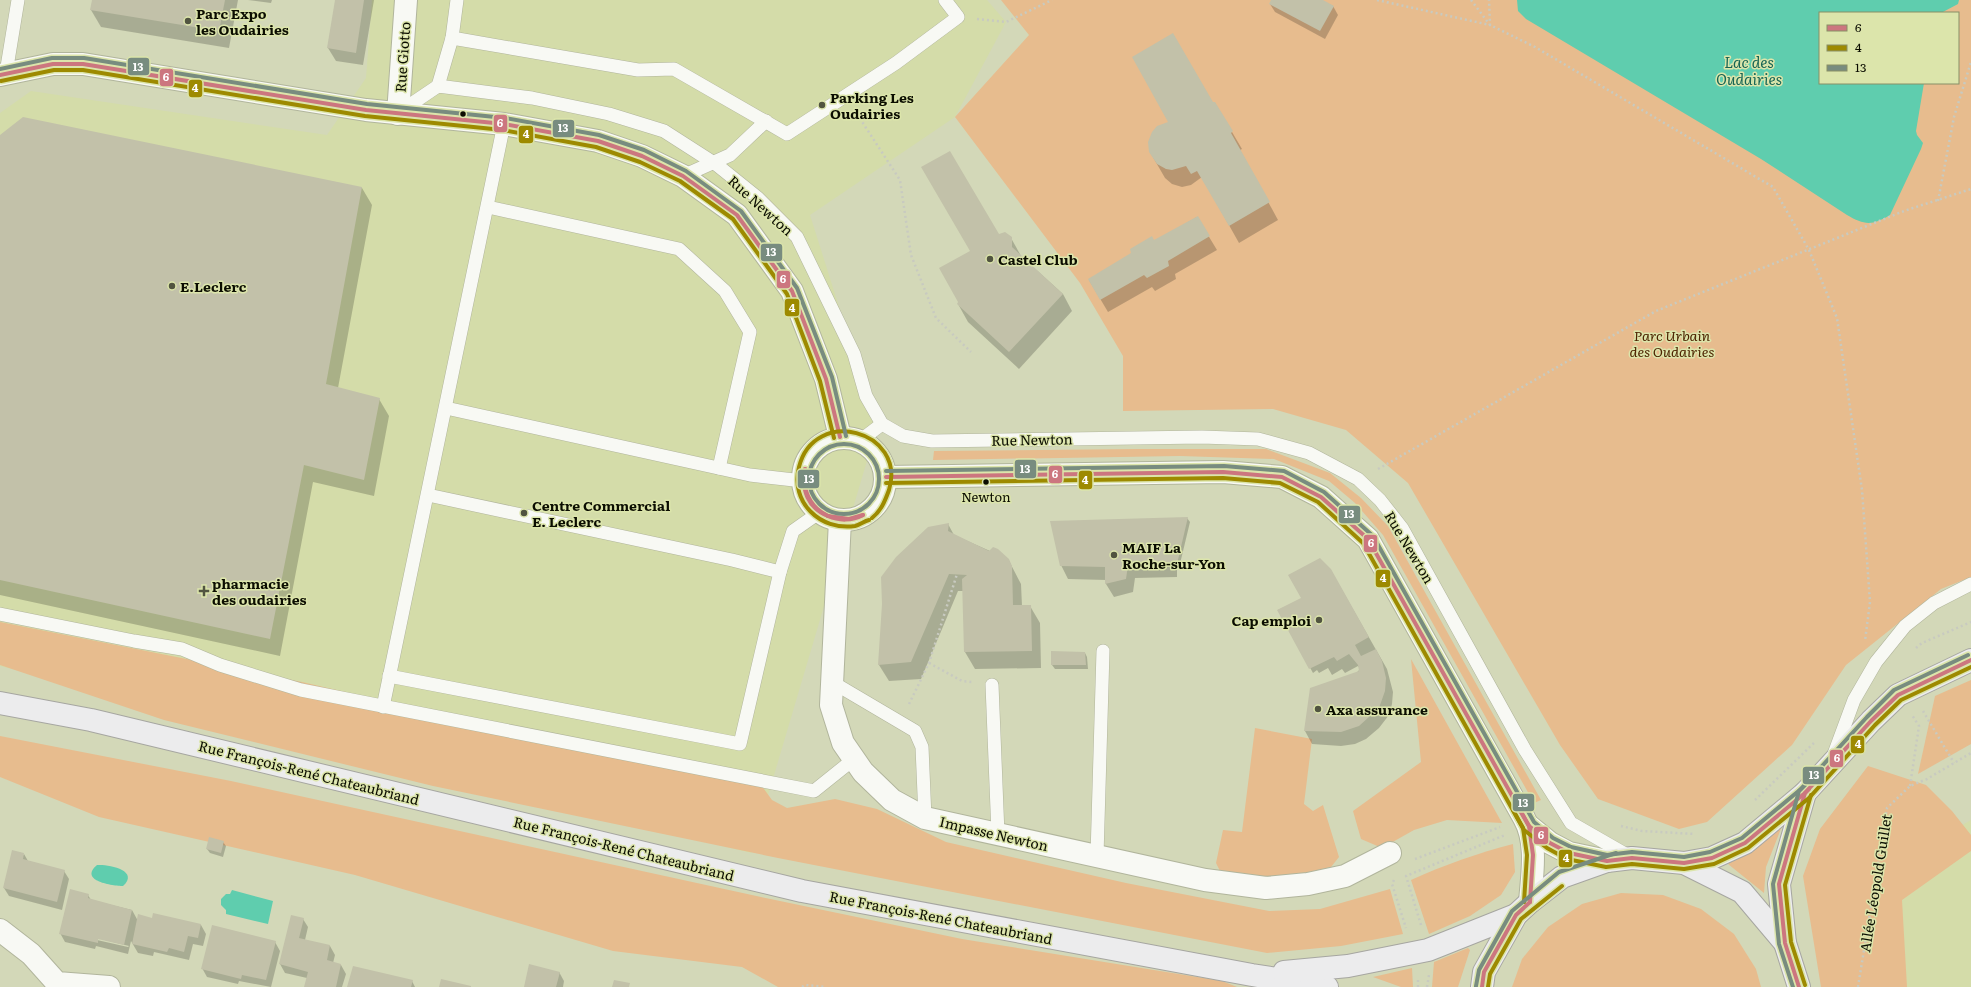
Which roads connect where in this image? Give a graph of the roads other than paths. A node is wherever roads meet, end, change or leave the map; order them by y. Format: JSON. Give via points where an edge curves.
{"nodes":[{"id":1,"x":18,"y":0,"type":"edge"},
{"id":2,"x":406,"y":0,"type":"edge"},
{"id":3,"x":457,"y":0,"type":"edge"},
{"id":4,"x":944,"y":0,"type":"edge"},
{"id":5,"x":452,"y":38,"type":"junction"},
{"id":6,"x":3,"y":74,"type":"edge"},
{"id":7,"x":438,"y":86,"type":"junction"},
{"id":8,"x":398,"y":114,"type":"junction"},
{"id":9,"x":766,"y":121,"type":"junction"},
{"id":10,"x":504,"y":124,"type":"junction"},
{"id":11,"x":713,"y":163,"type":"junction"},
{"id":12,"x":684,"y":176,"type":"junction"},
{"id":13,"x":488,"y":207,"type":"junction"},
{"id":14,"x":446,"y":408,"type":"junction"},
{"id":15,"x":882,"y":424,"type":"junction"},
{"id":16,"x":850,"y":439,"type":"junction"},
{"id":17,"x":719,"y":468,"type":"junction"},
{"id":18,"x":886,"y":477,"type":"junction"},
{"id":19,"x":803,"y":481,"type":"junction"},
{"id":20,"x":428,"y":495,"type":"junction"},
{"id":21,"x":820,"y":512,"type":"junction"},
{"id":22,"x":840,"y":520,"type":"junction"},
{"id":23,"x":780,"y":572,"type":"junction"},
{"id":24,"x":1971,"y":584,"type":"edge"},
{"id":25,"x":0,"y":614,"type":"edge"},
{"id":26,"x":1104,"y":651,"type":"dead end"},
{"id":27,"x":1971,"y":660,"type":"edge"},
{"id":28,"x":389,"y":676,"type":"junction"},
{"id":29,"x":832,"y":682,"type":"junction"},
{"id":30,"x":992,"y":684,"type":"dead end"},
{"id":31,"x":0,"y":692,"type":"edge"},
{"id":32,"x":0,"y":703,"type":"edge"},
{"id":33,"x":383,"y":707,"type":"junction"},
{"id":34,"x":91,"y":720,"type":"junction"},
{"id":35,"x":854,"y":759,"type":"junction"},
{"id":36,"x":1829,"y":768,"type":"junction"},
{"id":37,"x":1805,"y":793,"type":"junction"},
{"id":38,"x":925,"y":818,"type":"junction"},
{"id":39,"x":1527,"y":822,"type":"junction"},
{"id":40,"x":998,"y":834,"type":"junction"},
{"id":41,"x":1390,"y":853,"type":"dead end"},
{"id":42,"x":1097,"y":856,"type":"junction"},
{"id":43,"x":1632,"y":858,"type":"junction"},
{"id":44,"x":1607,"y":861,"type":"junction"},
{"id":45,"x":1684,"y":863,"type":"junction"},
{"id":46,"x":1523,"y":908,"type":"junction"},
{"id":47,"x":1,"y":934,"type":"edge"},
{"id":48,"x":1785,"y":943,"type":"junction"},
{"id":49,"x":1252,"y":975,"type":"junction"},
{"id":50,"x":49,"y":985,"type":"edge"},
{"id":51,"x":110,"y":987,"type":"edge"},
{"id":52,"x":1326,"y":987,"type":"edge"},
{"id":53,"x":1482,"y":987,"type":"edge"},
{"id":54,"x":1799,"y":987,"type":"edge"}],
"edges":[{"from":1,"to":6,"type":"lane"},
{"from":2,"to":8,"type":"street","name":"Rue Giotto"},
{"from":3,"to":5,"type":"lane"},
{"from":4,"to":9,"type":"lane","via":[[958,17],[846,96],[787,134]]},
{"from":5,"to":7,"type":"lane"},
{"from":5,"to":9,"type":"lane","via":[[638,70],[674,69]]},
{"from":6,"to":8,"type":"street","name":"Rue Newton","via":[[53,64],[83,64]]},
{"from":7,"to":8,"type":"lane"},
{"from":7,"to":11,"type":"lane","name":"Rue Newton","via":[[532,98],[609,114],[664,131]]},
{"from":8,"to":10,"type":"street","name":"Rue Newton"},
{"from":9,"to":11,"type":"lane","via":[[730,155]]},
{"from":10,"to":12,"type":"street","name":"Rue Newton","via":[[598,141],[642,156]]},
{"from":10,"to":13,"type":"lane"},
{"from":11,"to":12,"type":"lane"},
{"from":11,"to":15,"type":"lane","name":"Rue Newton","via":[[758,198],[797,237],[854,354],[866,396]]},
{"from":12,"to":16,"type":"street","name":"Rue Newton","via":[[737,215],[792,291]]},
{"from":13,"to":14,"type":"lane"},
{"from":13,"to":17,"type":"lane","via":[[679,249],[725,291],[750,332]]},
{"from":14,"to":17,"type":"lane"},
{"from":14,"to":20,"type":"lane"},
{"from":15,"to":16,"type":"lane"},
{"from":15,"to":43,"type":"lane","name":"Rue Newton","via":[[903,436],[932,441],[1202,437],[1258,439],[1309,453],[1358,479],[1380,500],[1402,528],[1525,750],[1571,823]]},
{"from":16,"to":18,"type":"street","via":[[871,446],[879,455]]},
{"from":16,"to":19,"type":"street","via":[[822,444],[809,457]]},
{"from":17,"to":19,"type":"lane","via":[[750,475]]},
{"from":18,"to":22,"type":"street","via":[[881,498],[867,514],[854,519]]},
{"from":18,"to":39,"type":"street","via":[[1223,472],[1282,477],[1321,497],[1368,539]]},
{"from":19,"to":21,"type":"street","via":[[811,503]]},
{"from":20,"to":23,"type":"lane"},
{"from":20,"to":28,"type":"lane"},
{"from":21,"to":22,"type":"street"},
{"from":21,"to":23,"type":"lane","via":[[793,531]]},
{"from":22,"to":29,"type":"street","name":"Impasse Newton"},
{"from":23,"to":28,"type":"lane","via":[[740,744]]},
{"from":24,"to":36,"type":"lane","via":[[1934,603],[1905,626],[1876,662],[1854,700]]},
{"from":25,"to":33,"type":"lane","via":[[182,649],[220,665],[301,690]]},
{"from":26,"to":42,"type":"lane"},
{"from":27,"to":36,"type":"main road","via":[[1898,695]]},
{"from":28,"to":33,"type":"lane"},
{"from":29,"to":35,"type":"street","name":"Impasse Newton","via":[[831,705],[843,743]]},
{"from":29,"to":38,"type":"lane","via":[[915,731],[922,747]]},
{"from":30,"to":40,"type":"lane"},
{"from":31,"to":34,"type":"main road"},
{"from":32,"to":34,"type":"main road","name":"Rue François-René Chateaubriand"},
{"from":33,"to":35,"type":"lane","via":[[814,791]]},
{"from":34,"to":49,"type":"main road","name":"Rue François-René Chateaubriand","via":[[802,891]]},
{"from":35,"to":38,"type":"street","name":"Impasse Newton","via":[[862,772],[892,800]]},
{"from":36,"to":37,"type":"main road"},
{"from":37,"to":45,"type":"main road","via":[[1745,843],[1712,858]]},
{"from":37,"to":48,"type":"main road","via":[[1779,884]]},
{"from":38,"to":40,"type":"street","name":"Impasse Newton"},
{"from":39,"to":44,"type":"street","via":[[1550,844],[1569,852]]},
{"from":39,"to":46,"type":"street","via":[[1533,855]]},
{"from":40,"to":42,"type":"street","name":"Impasse Newton"},
{"from":41,"to":42,"type":"street","name":"Impasse Newton","via":[[1345,876],[1308,884],[1266,888],[1204,880]]},
{"from":43,"to":44,"type":"main road"},
{"from":43,"to":45,"type":"main road"},
{"from":44,"to":46,"type":"main road","via":[[1562,877]]},
{"from":45,"to":48,"type":"main road","via":[[1742,892]]},
{"from":46,"to":49,"type":"main road","name":"Rue François-René Chateaubriand","via":[[1428,950],[1348,966]]},
{"from":46,"to":53,"type":"main road","via":[[1484,972]]},
{"from":47,"to":50,"type":"street","via":[[31,954]]},
{"from":48,"to":54,"type":"main road"},
{"from":49,"to":52,"type":"main road","name":"Rue François-René Chateaubriand"},
{"from":50,"to":51,"type":"street"}]}
